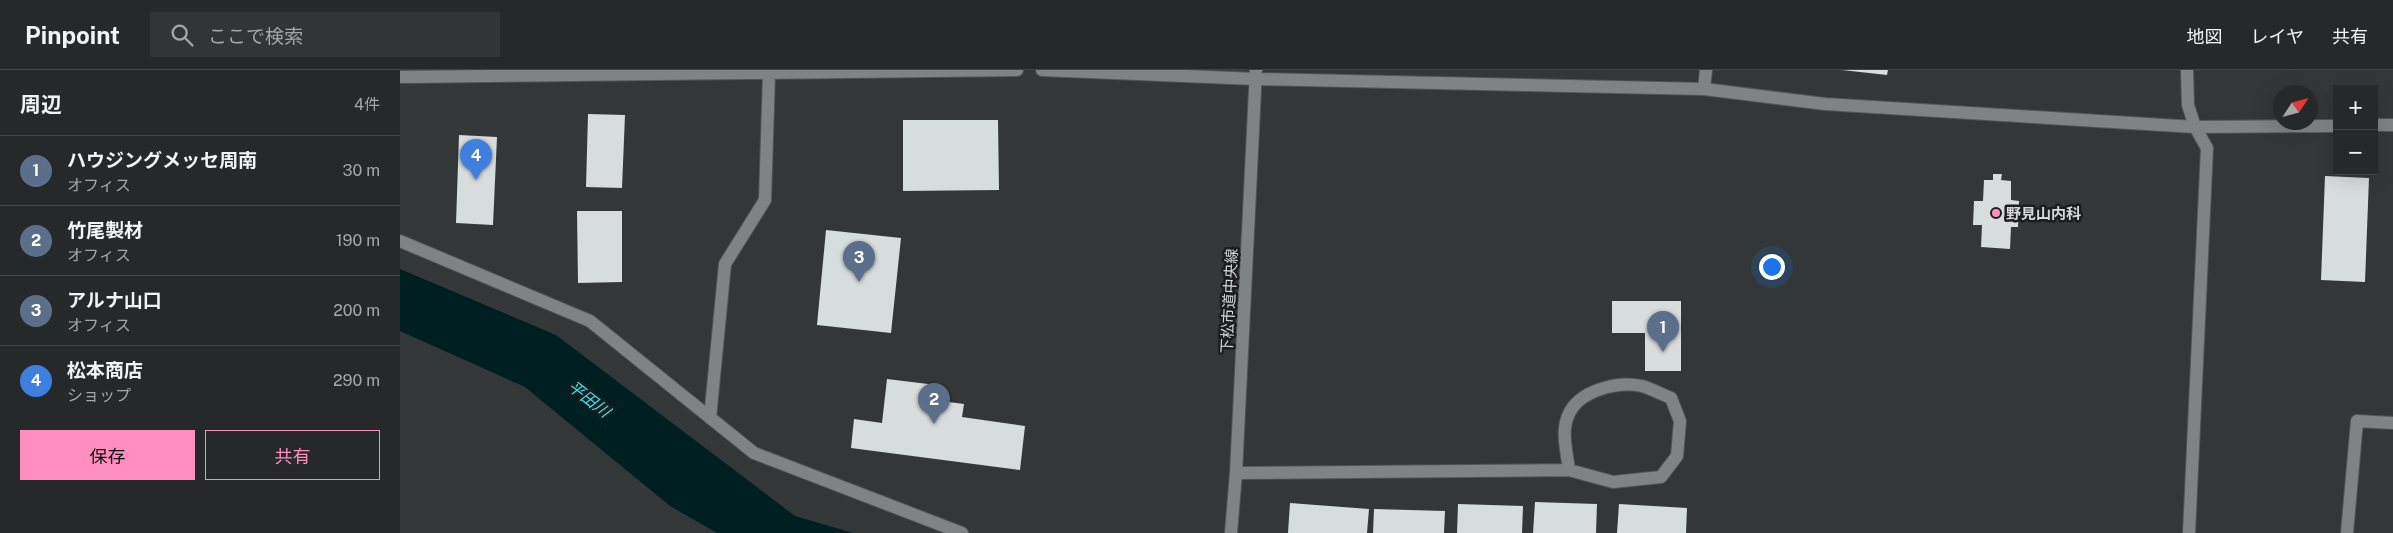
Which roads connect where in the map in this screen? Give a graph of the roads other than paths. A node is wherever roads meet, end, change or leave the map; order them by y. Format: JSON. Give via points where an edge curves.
{"nodes":[{"id":1,"x":1017,"y":70,"type":"edge"},
{"id":2,"x":1042,"y":70,"type":"edge"},
{"id":3,"x":1706,"y":70,"type":"edge"},
{"id":4,"x":2187,"y":70,"type":"edge"},
{"id":5,"x":769,"y":74,"type":"junction"},
{"id":6,"x":1256,"y":75,"type":"edge"},
{"id":7,"x":400,"y":77,"type":"edge"},
{"id":8,"x":1704,"y":89,"type":"junction"},
{"id":9,"x":2378,"y":125,"type":"edge"},
{"id":10,"x":2393,"y":125,"type":"edge"},
{"id":11,"x":2333,"y":126,"type":"edge"},
{"id":12,"x":2195,"y":127,"type":"junction"},
{"id":13,"x":400,"y":241,"type":"edge"},
{"id":14,"x":710,"y":418,"type":"junction"},
{"id":15,"x":2393,"y":423,"type":"edge"},
{"id":16,"x":1569,"y":470,"type":"junction"},
{"id":17,"x":1236,"y":474,"type":"junction"},
{"id":18,"x":962,"y":533,"type":"edge"},
{"id":19,"x":1230,"y":533,"type":"edge"},
{"id":20,"x":2189,"y":533,"type":"edge"},
{"id":21,"x":2347,"y":533,"type":"edge"}],
"edges":[{"from":1,"to":5,"type":"street"},
{"from":2,"to":6,"type":"street"},
{"from":3,"to":8,"type":"street"},
{"from":4,"to":12,"type":"street","via":[[2188,105]]},
{"from":5,"to":7,"type":"street"},
{"from":5,"to":14,"type":"street","via":[[764,200],[725,264]]},
{"from":6,"to":8,"type":"street"},
{"from":6,"to":17,"type":"street","name":"下松市道中央線"},
{"from":8,"to":12,"type":"street","via":[[1825,104]]},
{"from":9,"to":10,"type":"street"},
{"from":11,"to":12,"type":"street"},
{"from":12,"to":20,"type":"street","via":[[2207,148]]},
{"from":13,"to":14,"type":"street","via":[[590,321]]},
{"from":14,"to":18,"type":"street","via":[[754,453]]},
{"from":15,"to":21,"type":"street","via":[[2357,421]]},
{"from":16,"to":16,"type":"street","via":[[1565,440],[1568,416],[1581,398],[1601,387],[1641,386],[1671,398],[1680,421],[1677,456],[1661,477],[1613,482]]},
{"from":16,"to":17,"type":"street"},
{"from":17,"to":19,"type":"street","name":"下松市道中央線"}]}
